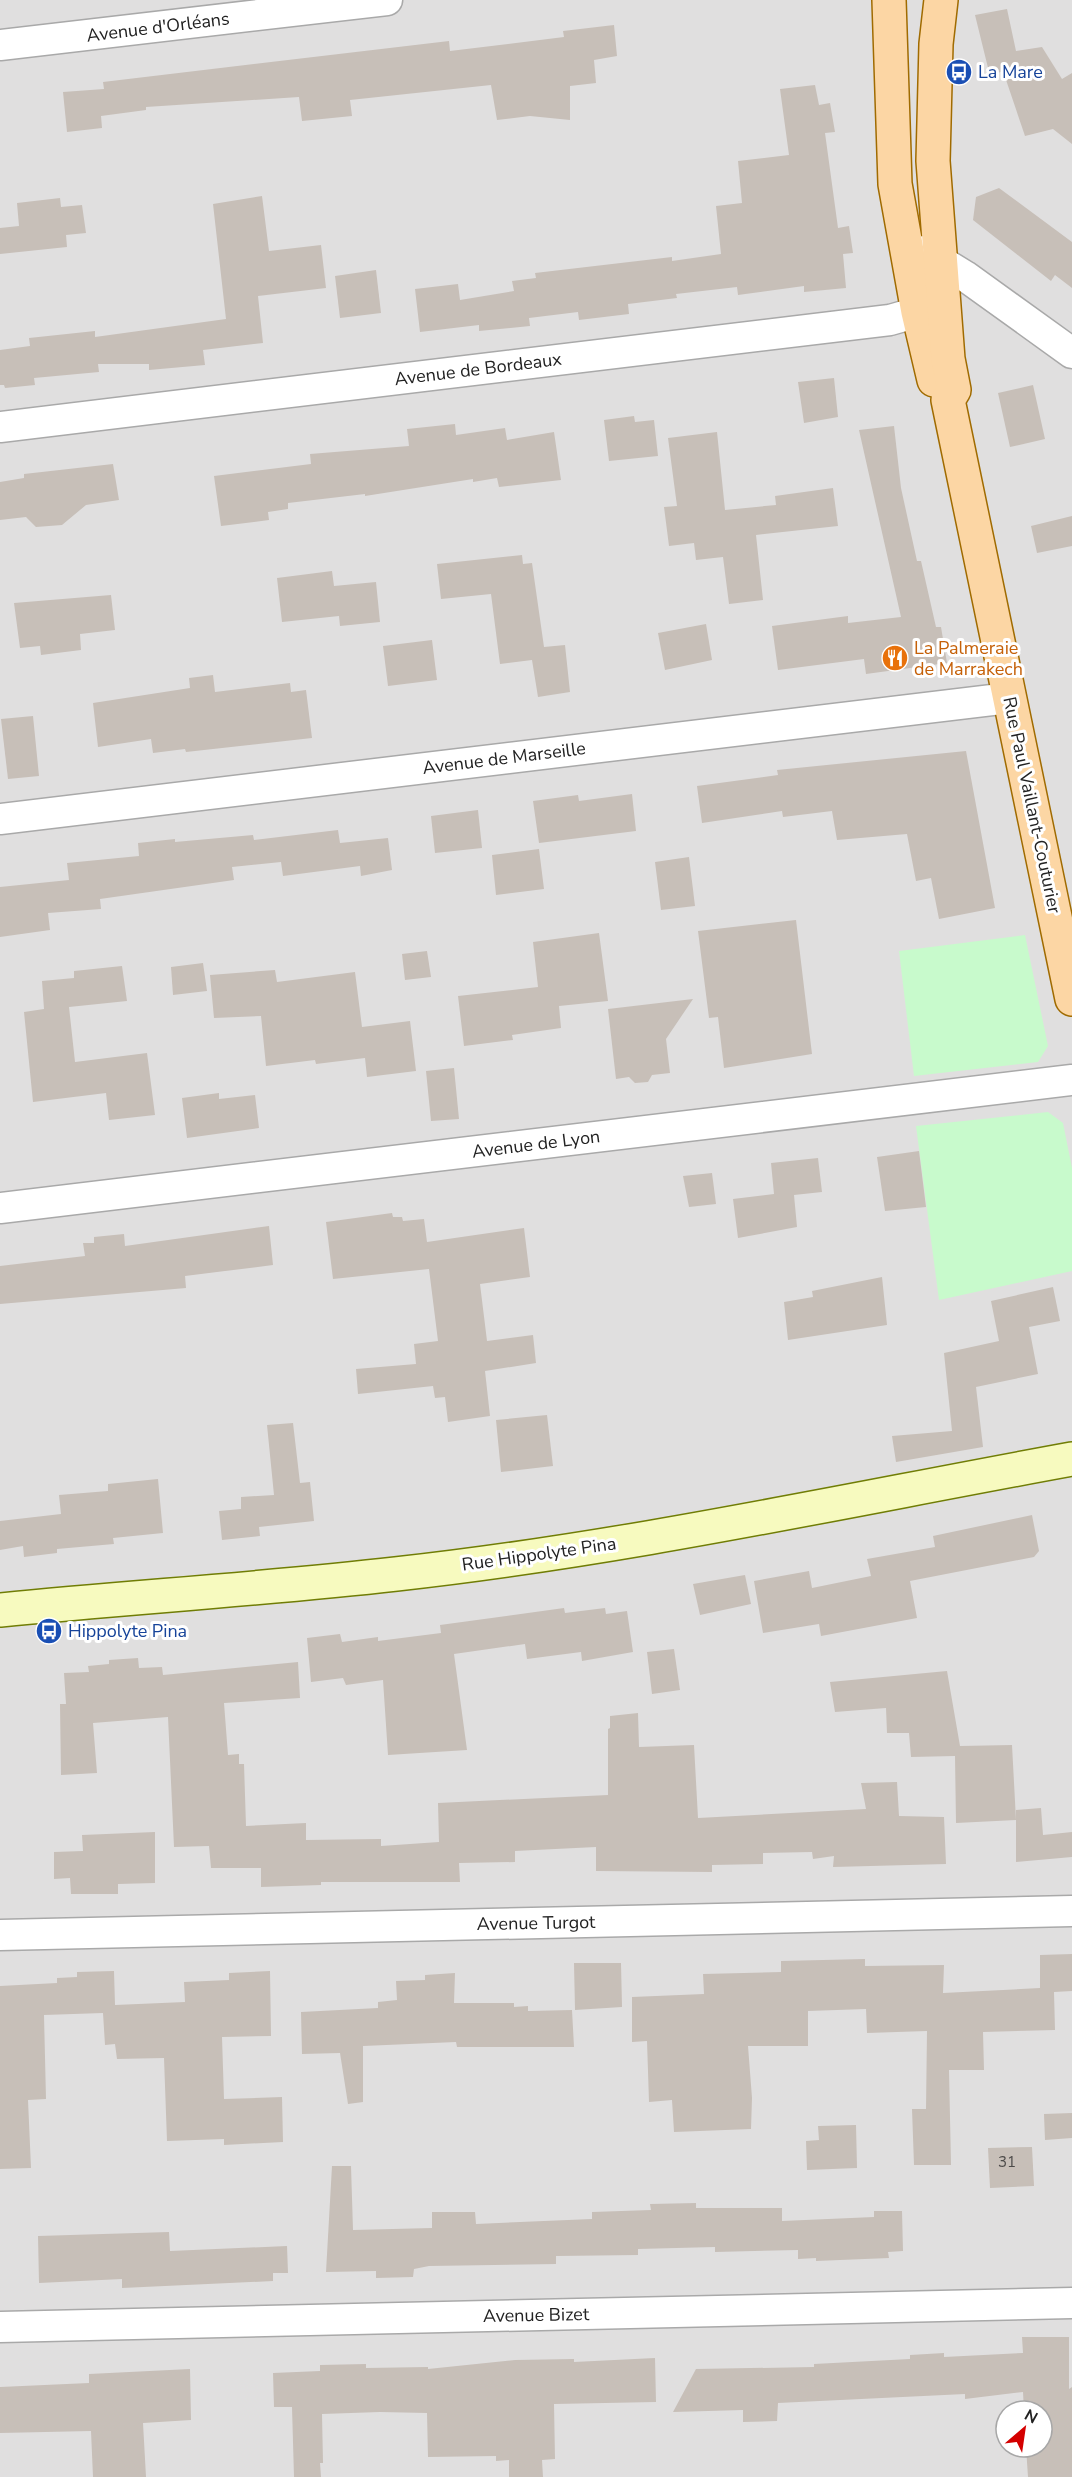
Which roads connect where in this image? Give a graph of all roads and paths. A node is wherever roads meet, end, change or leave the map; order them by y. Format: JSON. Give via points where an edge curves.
{"nodes":[{"id":1,"x":387,"y":0,"type":"edge"},
{"id":2,"x":889,"y":0,"type":"edge"},
{"id":3,"x":941,"y":0,"type":"edge"},
{"id":4,"x":0,"y":45,"type":"edge"},
{"id":5,"x":890,"y":79,"type":"junction"},
{"id":6,"x":941,"y":272,"type":"junction"},
{"id":7,"x":918,"y":312,"type":"junction"},
{"id":8,"x":1072,"y":353,"type":"edge"},
{"id":9,"x":948,"y":400,"type":"junction"},
{"id":10,"x":0,"y":427,"type":"edge"},
{"id":11,"x":1009,"y":698,"type":"junction"},
{"id":12,"x":0,"y":819,"type":"edge"},
{"id":13,"x":1072,"y":999,"type":"edge"},
{"id":14,"x":1072,"y":1080,"type":"edge"},
{"id":15,"x":0,"y":1208,"type":"edge"},
{"id":16,"x":1072,"y":1459,"type":"edge"},
{"id":17,"x":0,"y":1610,"type":"edge"},
{"id":18,"x":1072,"y":1911,"type":"edge"},
{"id":19,"x":0,"y":1935,"type":"edge"},
{"id":20,"x":1072,"y":2303,"type":"edge"},
{"id":21,"x":0,"y":2327,"type":"edge"}],
"edges":[{"from":1,"to":4,"type":"street","name":"Avenue d'Orléans"},
{"from":2,"to":5,"type":"main road","name":"Rue Paul Vaillant-Couturier"},
{"from":3,"to":6,"type":"main road","name":"Rue Paul Vaillant-Couturier","via":[[933,161]]},
{"from":5,"to":6,"type":"street","name":"Rue Paul Vaillant-Couturier","via":[[902,87],[907,163],[919,248]]},
{"from":5,"to":7,"type":"main road","name":"Rue Paul Vaillant-Couturier","via":[[895,184]]},
{"from":6,"to":7,"type":"street"},
{"from":6,"to":8,"type":"street"},
{"from":6,"to":9,"type":"main road","name":"Rue Paul Vaillant-Couturier","via":[[954,390]]},
{"from":7,"to":9,"type":"main road","name":"Rue Paul Vaillant-Couturier","via":[[937,393]]},
{"from":7,"to":10,"type":"street","name":"Avenue de Bordeaux","via":[[878,321]]},
{"from":9,"to":11,"type":"main road","name":"Rue Paul Vaillant-Couturier"},
{"from":11,"to":12,"type":"street","name":"Avenue de Marseille"},
{"from":11,"to":13,"type":"main road","name":"Rue Paul Vaillant-Couturier"},
{"from":14,"to":15,"type":"street","name":"Avenue de Lyon"},
{"from":16,"to":17,"type":"main road","name":"Rue Hippolyte Pina","via":[[638,1539],[497,1560],[397,1574]]},
{"from":18,"to":19,"type":"street","name":"Avenue Turgot"},
{"from":20,"to":21,"type":"street","name":"Avenue Bizet"}]}
